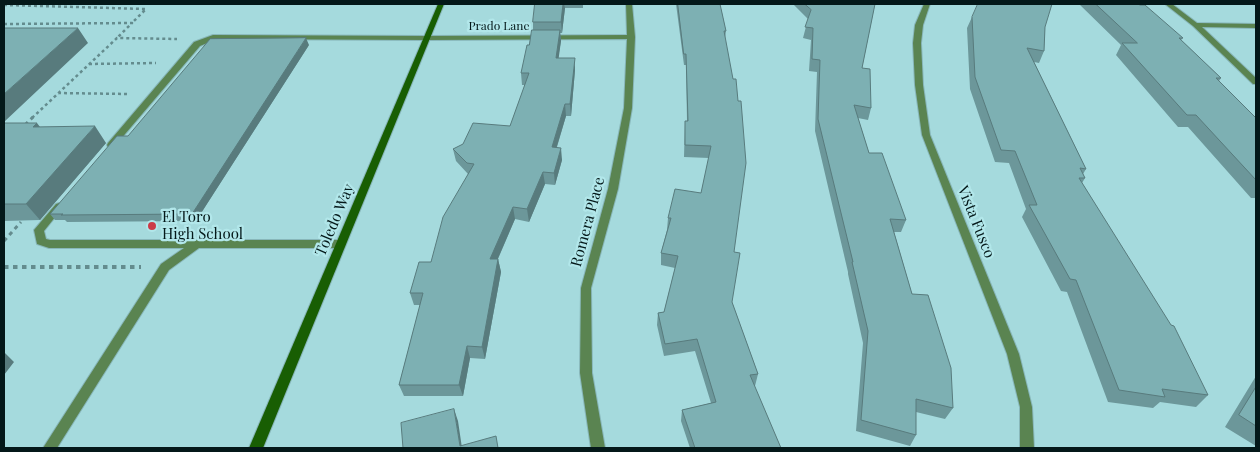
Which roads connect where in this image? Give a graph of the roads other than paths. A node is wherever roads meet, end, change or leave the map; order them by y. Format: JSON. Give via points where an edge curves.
{"nodes":[{"id":1,"x":441,"y":4,"type":"edge"},
{"id":2,"x":629,"y":4,"type":"edge"},
{"id":3,"x":927,"y":4,"type":"edge"},
{"id":4,"x":1168,"y":4,"type":"edge"},
{"id":5,"x":1195,"y":25,"type":"junction"},
{"id":6,"x":1256,"y":26,"type":"edge"},
{"id":7,"x":631,"y":37,"type":"junction"},
{"id":8,"x":427,"y":38,"type":"junction"},
{"id":9,"x":1256,"y":82,"type":"edge"},
{"id":10,"x":105,"y":152,"type":"edge"},
{"id":11,"x":63,"y":202,"type":"edge"},
{"id":12,"x":197,"y":244,"type":"junction"},
{"id":13,"x":341,"y":244,"type":"junction"},
{"id":14,"x":50,"y":448,"type":"edge"},
{"id":15,"x":256,"y":448,"type":"edge"},
{"id":16,"x":598,"y":448,"type":"edge"},
{"id":17,"x":1027,"y":448,"type":"edge"}],
"edges":[{"from":1,"to":8,"type":"main road","name":"Toledo Way"},
{"from":2,"to":7,"type":"street","name":"Romera Place"},
{"from":3,"to":17,"type":"street","name":"Vista Fusco","via":[[919,25],[917,43],[926,135],[1013,354],[1026,407]]},
{"from":4,"to":5,"type":"street"},
{"from":5,"to":6,"type":"street"},
{"from":5,"to":9,"type":"street"},
{"from":7,"to":8,"type":"street","name":"Prado Lane"},
{"from":7,"to":16,"type":"street","name":"Romera Place","via":[[626,117],[613,189],[586,288],[586,373]]},
{"from":8,"to":10,"type":"street","name":"Prado Lane","via":[[207,39],[197,44]]},
{"from":8,"to":13,"type":"main road","name":"Toledo Way"},
{"from":11,"to":12,"type":"street","via":[[39,230],[41,241],[49,244]]},
{"from":12,"to":13,"type":"street"},
{"from":12,"to":14,"type":"street","via":[[165,267]]},
{"from":13,"to":15,"type":"main road","name":"Toledo Way"}]}
